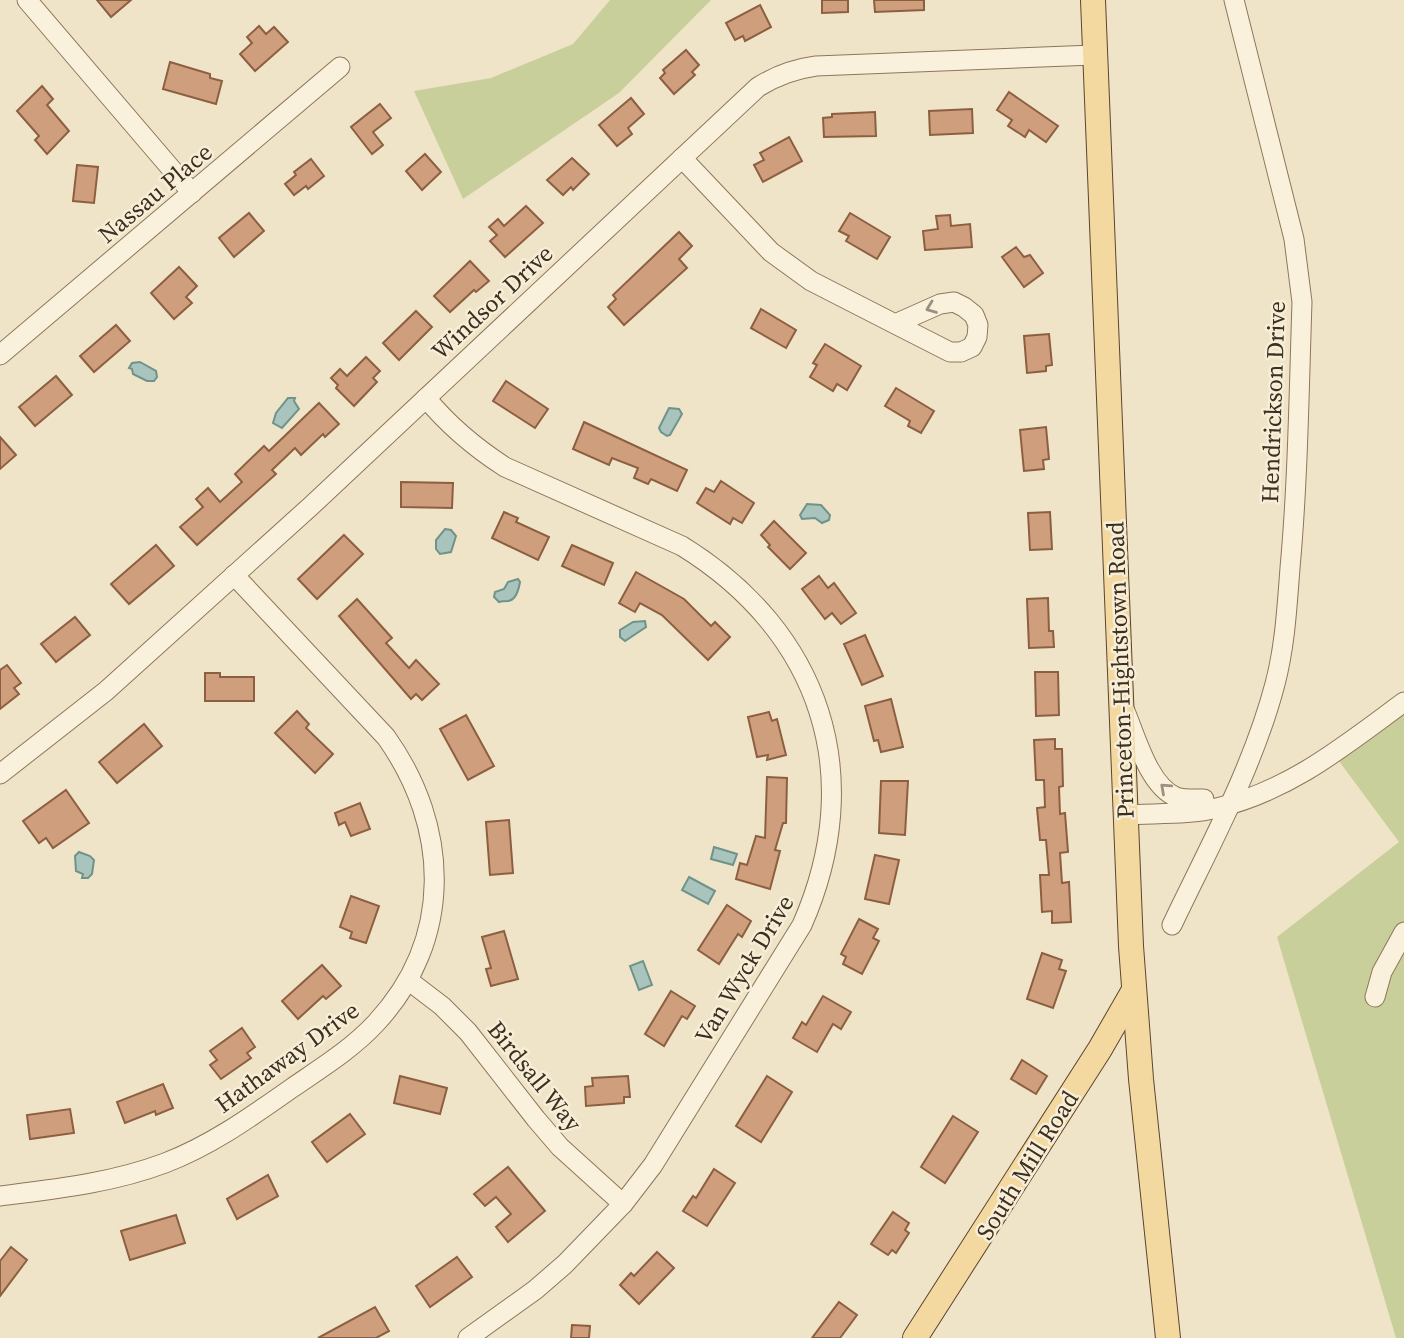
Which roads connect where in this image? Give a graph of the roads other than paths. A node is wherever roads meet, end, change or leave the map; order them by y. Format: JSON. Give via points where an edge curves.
{"nodes":[{"id":1,"x":27,"y":0,"type":"edge"},
{"id":2,"x":1093,"y":0,"type":"edge"},
{"id":3,"x":1234,"y":0,"type":"edge"},
{"id":4,"x":1094,"y":55,"type":"junction"},
{"id":5,"x":341,"y":67,"type":"dead end"},
{"id":6,"x":682,"y":158,"type":"junction"},
{"id":7,"x":192,"y":193,"type":"junction"},
{"id":8,"x":895,"y":324,"type":"dead end"},
{"id":9,"x":0,"y":355,"type":"edge"},
{"id":10,"x":426,"y":398,"type":"junction"},
{"id":11,"x":234,"y":575,"type":"junction"},
{"id":12,"x":1122,"y":702,"type":"junction"},
{"id":13,"x":1404,"y":702,"type":"edge"},
{"id":14,"x":0,"y":774,"type":"edge"},
{"id":15,"x":1229,"y":804,"type":"junction"},
{"id":16,"x":1125,"y":815,"type":"junction"},
{"id":17,"x":1172,"y":925,"type":"dead end"},
{"id":18,"x":1404,"y":932,"type":"edge"},
{"id":19,"x":408,"y":980,"type":"junction"},
{"id":20,"x":1134,"y":990,"type":"junction"},
{"id":21,"x":1375,"y":997,"type":"dead end"},
{"id":22,"x":0,"y":1196,"type":"edge"},
{"id":23,"x":623,"y":1204,"type":"junction"},
{"id":24,"x":472,"y":1337,"type":"edge"},
{"id":25,"x":915,"y":1338,"type":"edge"},
{"id":26,"x":1168,"y":1338,"type":"edge"}],
"edges":[{"from":1,"to":7,"type":"street"},
{"from":2,"to":4,"type":"main road","name":"Princeton-Hightstown Road"},
{"from":3,"to":15,"type":"street","name":"Hendrickson Drive","via":[[1294,239],[1302,302],[1295,509],[1284,641],[1262,726]]},
{"from":4,"to":6,"type":"street","name":"Windsor Drive","via":[[795,69],[758,87]]},
{"from":4,"to":12,"type":"main road","name":"Princeton-Hightstown Road"},
{"from":5,"to":7,"type":"street","name":"Nassau Place"},
{"from":6,"to":8,"type":"street","via":[[779,258],[811,281]]},
{"from":6,"to":10,"type":"street","name":"Windsor Drive"},
{"from":7,"to":9,"type":"street","name":"Nassau Place"},
{"from":10,"to":11,"type":"street","name":"Windsor Drive"},
{"from":10,"to":23,"type":"street","name":"Van Wyck Drive","via":[[456,431],[505,467],[682,546],[732,580],[790,648],[824,731],[832,800],[828,845],[814,898],[802,925],[660,1153]]},
{"from":11,"to":14,"type":"street","name":"Windsor Drive","via":[[106,691]]},
{"from":11,"to":19,"type":"street","name":"Hathaway Drive","via":[[386,737],[416,786],[432,841],[434,890],[422,950]]},
{"from":15,"to":12,"type":"street","one_way":true,"via":[[1217,799],[1183,799],[1159,786]]},
{"from":12,"to":16,"type":"main road","name":"Princeton-Hightstown Road"},
{"from":13,"to":15,"type":"street","via":[[1289,781],[1258,797]]},
{"from":15,"to":16,"type":"street"},
{"from":15,"to":17,"type":"street","name":"Hendrickson Drive"},
{"from":16,"to":20,"type":"main road","name":"Princeton-Hightstown Road"},
{"from":18,"to":21,"type":"street","via":[[1382,972]]},
{"from":19,"to":22,"type":"street","name":"Hathaway Drive","via":[[356,1042],[239,1126],[201,1147],[97,1183]]},
{"from":19,"to":23,"type":"street","name":"Birdsall Way","via":[[468,1032],[560,1147]]},
{"from":20,"to":25,"type":"main road","name":"South Mill Road"},
{"from":20,"to":26,"type":"main road","name":"Princeton-Hightstown Road"},
{"from":23,"to":24,"type":"street","name":"Van Wyck Drive","via":[[565,1264]]}]}
